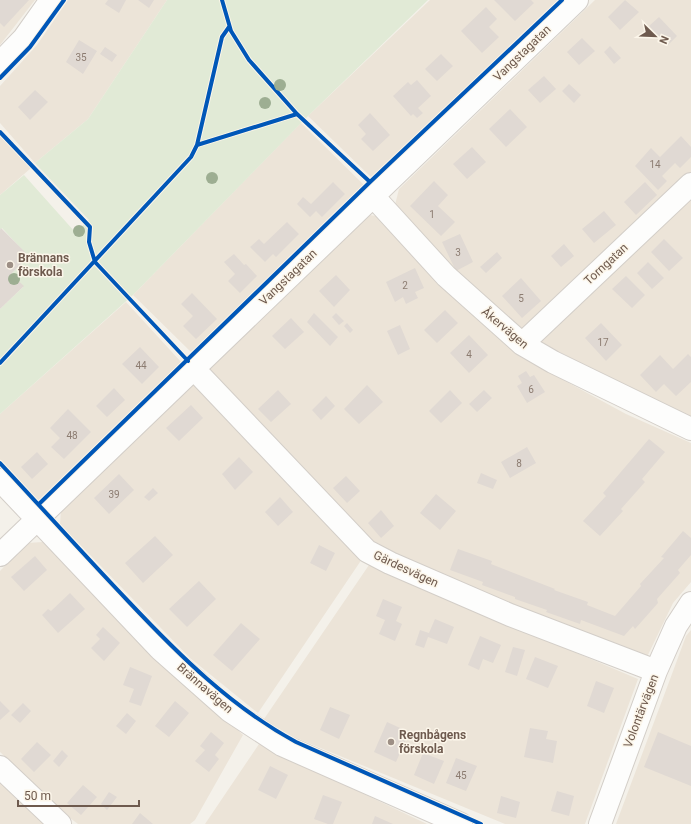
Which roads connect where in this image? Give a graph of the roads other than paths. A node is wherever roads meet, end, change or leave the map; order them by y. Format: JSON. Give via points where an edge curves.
{"nodes":[{"id":1,"x":51,"y":0,"type":"edge"},
{"id":2,"x":577,"y":0,"type":"edge"},
{"id":3,"x":0,"y":63,"type":"edge"},
{"id":4,"x":691,"y":184,"type":"edge"},
{"id":5,"x":372,"y":195,"type":"junction"},
{"id":6,"x":522,"y":344,"type":"junction"},
{"id":7,"x":194,"y":369,"type":"junction"},
{"id":8,"x":691,"y":429,"type":"edge"},
{"id":9,"x":0,"y":480,"type":"edge"},
{"id":10,"x":36,"y":518,"type":"junction"},
{"id":11,"x":0,"y":555,"type":"edge"},
{"id":12,"x":691,"y":603,"type":"edge"},
{"id":13,"x":656,"y":671,"type":"junction"},
{"id":14,"x":0,"y":767,"type":"edge"},
{"id":15,"x":60,"y":824,"type":"edge"},
{"id":16,"x":461,"y":824,"type":"edge"},
{"id":17,"x":600,"y":824,"type":"edge"}],
"edges":[{"from":1,"to":3,"type":"street","via":[[24,38]]},
{"from":2,"to":5,"type":"street","name":"Vangstagatan"},
{"from":4,"to":6,"type":"street","name":"Torngatan"},
{"from":5,"to":6,"type":"street","name":"Åkervägen","via":[[446,276]]},
{"from":5,"to":7,"type":"street","name":"Vangstagatan"},
{"from":6,"to":8,"type":"street","name":"Åkervägen","via":[[553,362]]},
{"from":7,"to":10,"type":"street","name":"Vangstagatan"},
{"from":7,"to":13,"type":"street","name":"Gärdesvägen","via":[[367,551],[510,615]]},
{"from":9,"to":10,"type":"street","name":"Brännavägen"},
{"from":10,"to":11,"type":"street","name":"Vangstagatan"},
{"from":10,"to":16,"type":"street","name":"Brännavägen","via":[[160,649],[230,711],[282,745]]},
{"from":12,"to":13,"type":"street","name":"Volontärvägen","via":[[676,626]]},
{"from":13,"to":17,"type":"street","name":"Volontärvägen"},
{"from":14,"to":15,"type":"street"}]}
